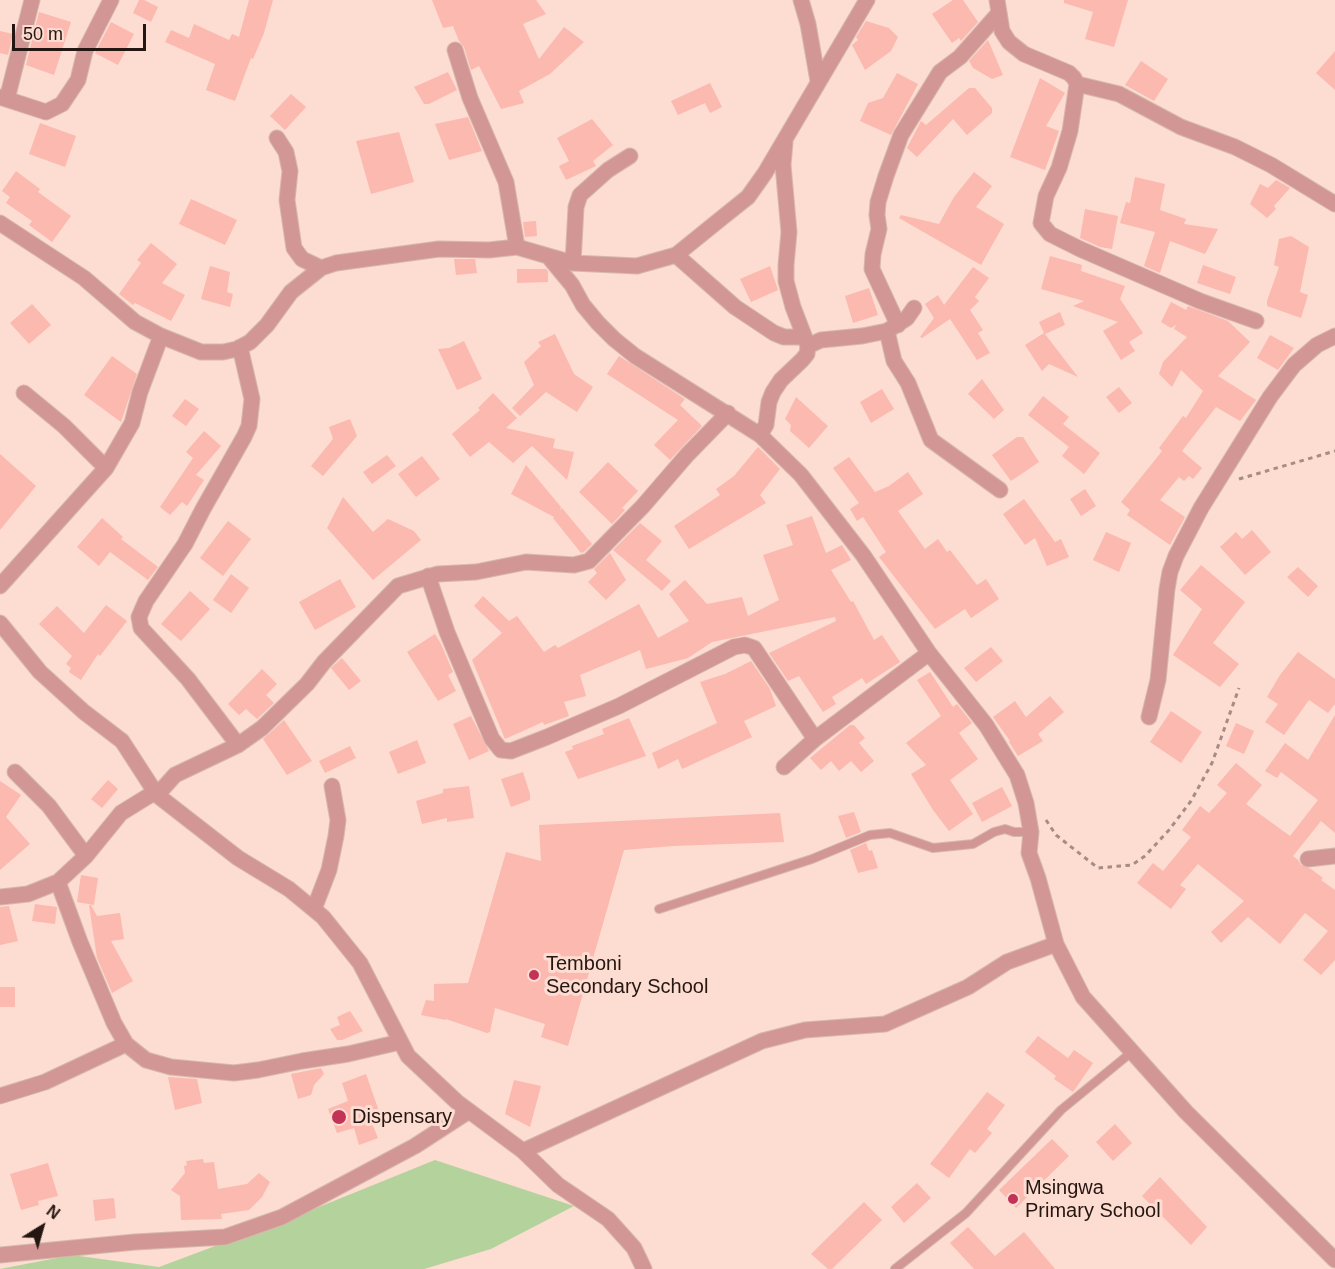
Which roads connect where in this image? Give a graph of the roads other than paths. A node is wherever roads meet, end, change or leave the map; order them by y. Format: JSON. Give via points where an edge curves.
{"nodes":[{"id":1,"x":32,"y":0,"type":"edge"},
{"id":2,"x":111,"y":0,"type":"edge"},
{"id":3,"x":801,"y":0,"type":"edge"},
{"id":4,"x":867,"y":0,"type":"edge"},
{"id":5,"x":998,"y":6,"type":"edge"},
{"id":6,"x":455,"y":50,"type":"dead end"},
{"id":7,"x":818,"y":81,"type":"junction"},
{"id":8,"x":1077,"y":84,"type":"junction"},
{"id":9,"x":4,"y":98,"type":"edge"},
{"id":10,"x":277,"y":138,"type":"dead end"},
{"id":11,"x":785,"y":139,"type":"junction"},
{"id":12,"x":630,"y":156,"type":"dead end"},
{"id":13,"x":1335,"y":204,"type":"edge"},
{"id":14,"x":0,"y":223,"type":"edge"},
{"id":15,"x":517,"y":247,"type":"junction"},
{"id":16,"x":676,"y":255,"type":"junction"},
{"id":17,"x":548,"y":256,"type":"junction"},
{"id":18,"x":573,"y":263,"type":"junction"},
{"id":19,"x":321,"y":268,"type":"junction"},
{"id":20,"x":914,"y":309,"type":"dead end"},
{"id":21,"x":1256,"y":321,"type":"dead end"},
{"id":22,"x":892,"y":328,"type":"junction"},
{"id":23,"x":161,"y":336,"type":"junction"},
{"id":24,"x":1335,"y":336,"type":"edge"},
{"id":25,"x":806,"y":341,"type":"junction"},
{"id":26,"x":240,"y":347,"type":"junction"},
{"id":27,"x":24,"y":393,"type":"dead end"},
{"id":28,"x":728,"y":413,"type":"junction"},
{"id":29,"x":760,"y":435,"type":"junction"},
{"id":30,"x":106,"y":468,"type":"junction"},
{"id":31,"x":1000,"y":490,"type":"dead end"},
{"id":32,"x":6,"y":573,"type":"edge"},
{"id":33,"x":428,"y":576,"type":"junction"},
{"id":34,"x":0,"y":586,"type":"edge"},
{"id":35,"x":0,"y":623,"type":"edge"},
{"id":36,"x":929,"y":653,"type":"junction"},
{"id":37,"x":1149,"y":717,"type":"dead end"},
{"id":38,"x":815,"y":739,"type":"junction"},
{"id":39,"x":238,"y":746,"type":"junction"},
{"id":40,"x":784,"y":767,"type":"dead end"},
{"id":41,"x":15,"y":772,"type":"dead end"},
{"id":42,"x":332,"y":786,"type":"dead end"},
{"id":43,"x":156,"y":793,"type":"junction"},
{"id":44,"x":1031,"y":832,"type":"junction"},
{"id":45,"x":1335,"y":855,"type":"edge"},
{"id":46,"x":86,"y":856,"type":"junction"},
{"id":47,"x":1308,"y":860,"type":"dead end"},
{"id":48,"x":58,"y":882,"type":"junction"},
{"id":49,"x":0,"y":897,"type":"edge"},
{"id":50,"x":314,"y":909,"type":"junction"},
{"id":51,"x":659,"y":909,"type":"dead end"},
{"id":52,"x":1056,"y":944,"type":"junction"},
{"id":53,"x":400,"y":1042,"type":"junction"},
{"id":54,"x":126,"y":1044,"type":"junction"},
{"id":55,"x":1133,"y":1051,"type":"junction"},
{"id":56,"x":0,"y":1096,"type":"edge"},
{"id":57,"x":469,"y":1111,"type":"junction"},
{"id":58,"x":523,"y":1151,"type":"junction"},
{"id":59,"x":0,"y":1255,"type":"edge"},
{"id":60,"x":1335,"y":1260,"type":"edge"},
{"id":61,"x":644,"y":1269,"type":"edge"},
{"id":62,"x":895,"y":1269,"type":"edge"}],
"edges":[{"from":1,"to":9,"type":"street","via":[[24,40]]},
{"from":2,"to":9,"type":"street","via":[[85,51],[78,80],[62,104],[46,112]]},
{"from":3,"to":7,"type":"street"},
{"from":4,"to":7,"type":"street"},
{"from":5,"to":8,"type":"street","via":[[1002,31],[1009,42],[1024,54],[1068,73]]},
{"from":5,"to":22,"type":"street","via":[[960,57],[940,72],[901,135],[886,176],[878,202],[879,229],[872,269]]},
{"from":6,"to":15,"type":"street","via":[[470,98],[506,182]]},
{"from":7,"to":11,"type":"street"},
{"from":8,"to":13,"type":"street","via":[[1119,94],[1181,127],[1235,147]]},
{"from":8,"to":21,"type":"street","via":[[1070,131],[1046,196],[1041,224],[1050,234],[1080,249]]},
{"from":10,"to":19,"type":"street","via":[[286,152],[290,171],[287,200],[294,248],[302,259]]},
{"from":11,"to":16,"type":"street","via":[[748,196]]},
{"from":11,"to":25,"type":"street","via":[[783,165],[789,232],[786,280]]},
{"from":12,"to":18,"type":"street","via":[[580,195]]},
{"from":14,"to":23,"type":"street","via":[[84,278],[135,322]]},
{"from":15,"to":17,"type":"street"},
{"from":15,"to":19,"type":"street","via":[[407,252]]},
{"from":16,"to":18,"type":"street","via":[[637,266]]},
{"from":16,"to":25,"type":"street","via":[[735,307],[774,333]]},
{"from":17,"to":18,"type":"street"},
{"from":17,"to":28,"type":"street","via":[[614,339]]},
{"from":19,"to":26,"type":"street","via":[[291,292],[267,325]]},
{"from":20,"to":22,"type":"street"},
{"from":22,"to":25,"type":"street","via":[[862,336]]},
{"from":22,"to":31,"type":"street","via":[[894,361],[908,383],[931,440]]},
{"from":23,"to":26,"type":"street","via":[[201,352]]},
{"from":23,"to":30,"type":"street","via":[[132,423]]},
{"from":24,"to":37,"type":"street","via":[[1317,345],[1294,365],[1201,508],[1170,572],[1158,680]]},
{"from":25,"to":29,"type":"street","via":[[807,354],[773,392]]},
{"from":26,"to":39,"type":"street","via":[[252,399],[249,426],[185,544],[139,616],[141,628],[188,679]]},
{"from":27,"to":30,"type":"street"},
{"from":28,"to":29,"type":"street"},
{"from":28,"to":33,"type":"street","via":[[589,561],[574,565],[526,562]]},
{"from":29,"to":36,"type":"street","via":[[801,475],[863,555]]},
{"from":30,"to":32,"type":"street"},
{"from":32,"to":34,"type":"street"},
{"from":33,"to":38,"type":"street","via":[[472,693],[492,739],[501,750],[511,752],[557,733],[745,645],[754,648]]},
{"from":33,"to":39,"type":"street","via":[[398,586],[307,684]]},
{"from":35,"to":43,"type":"street","via":[[40,672],[122,741]]},
{"from":36,"to":38,"type":"street"},
{"from":36,"to":44,"type":"street","via":[[986,725],[1017,776]]},
{"from":38,"to":40,"type":"street"},
{"from":39,"to":43,"type":"street","via":[[175,775]]},
{"from":41,"to":46,"type":"street","via":[[49,806]]},
{"from":42,"to":50,"type":"street","via":[[338,820],[334,848]]},
{"from":43,"to":46,"type":"street","via":[[121,813]]},
{"from":43,"to":50,"type":"street","via":[[238,858]]},
{"from":44,"to":51,"type":"lane","via":[[1005,829],[973,844],[933,848],[890,834],[870,835],[812,859]]},
{"from":44,"to":52,"type":"street","via":[[1029,853]]},
{"from":45,"to":47,"type":"street"},
{"from":46,"to":48,"type":"street"},
{"from":48,"to":49,"type":"street","via":[[28,894]]},
{"from":48,"to":54,"type":"street","via":[[94,977]]},
{"from":50,"to":53,"type":"street","via":[[360,963]]},
{"from":52,"to":55,"type":"street","via":[[1083,997]]},
{"from":52,"to":58,"type":"street","via":[[1007,962],[968,987],[885,1024],[805,1030],[762,1041]]},
{"from":53,"to":54,"type":"street","via":[[234,1073],[171,1067],[146,1060]]},
{"from":53,"to":57,"type":"street","via":[[427,1076]]},
{"from":54,"to":56,"type":"street","via":[[45,1082]]},
{"from":55,"to":60,"type":"street","via":[[1186,1112]]},
{"from":55,"to":62,"type":"lane","via":[[1061,1110],[966,1213]]},
{"from":57,"to":58,"type":"street"},
{"from":57,"to":59,"type":"street","via":[[415,1146],[282,1217],[225,1237]]},
{"from":58,"to":61,"type":"street","via":[[558,1185],[608,1219],[634,1248]]}]}
